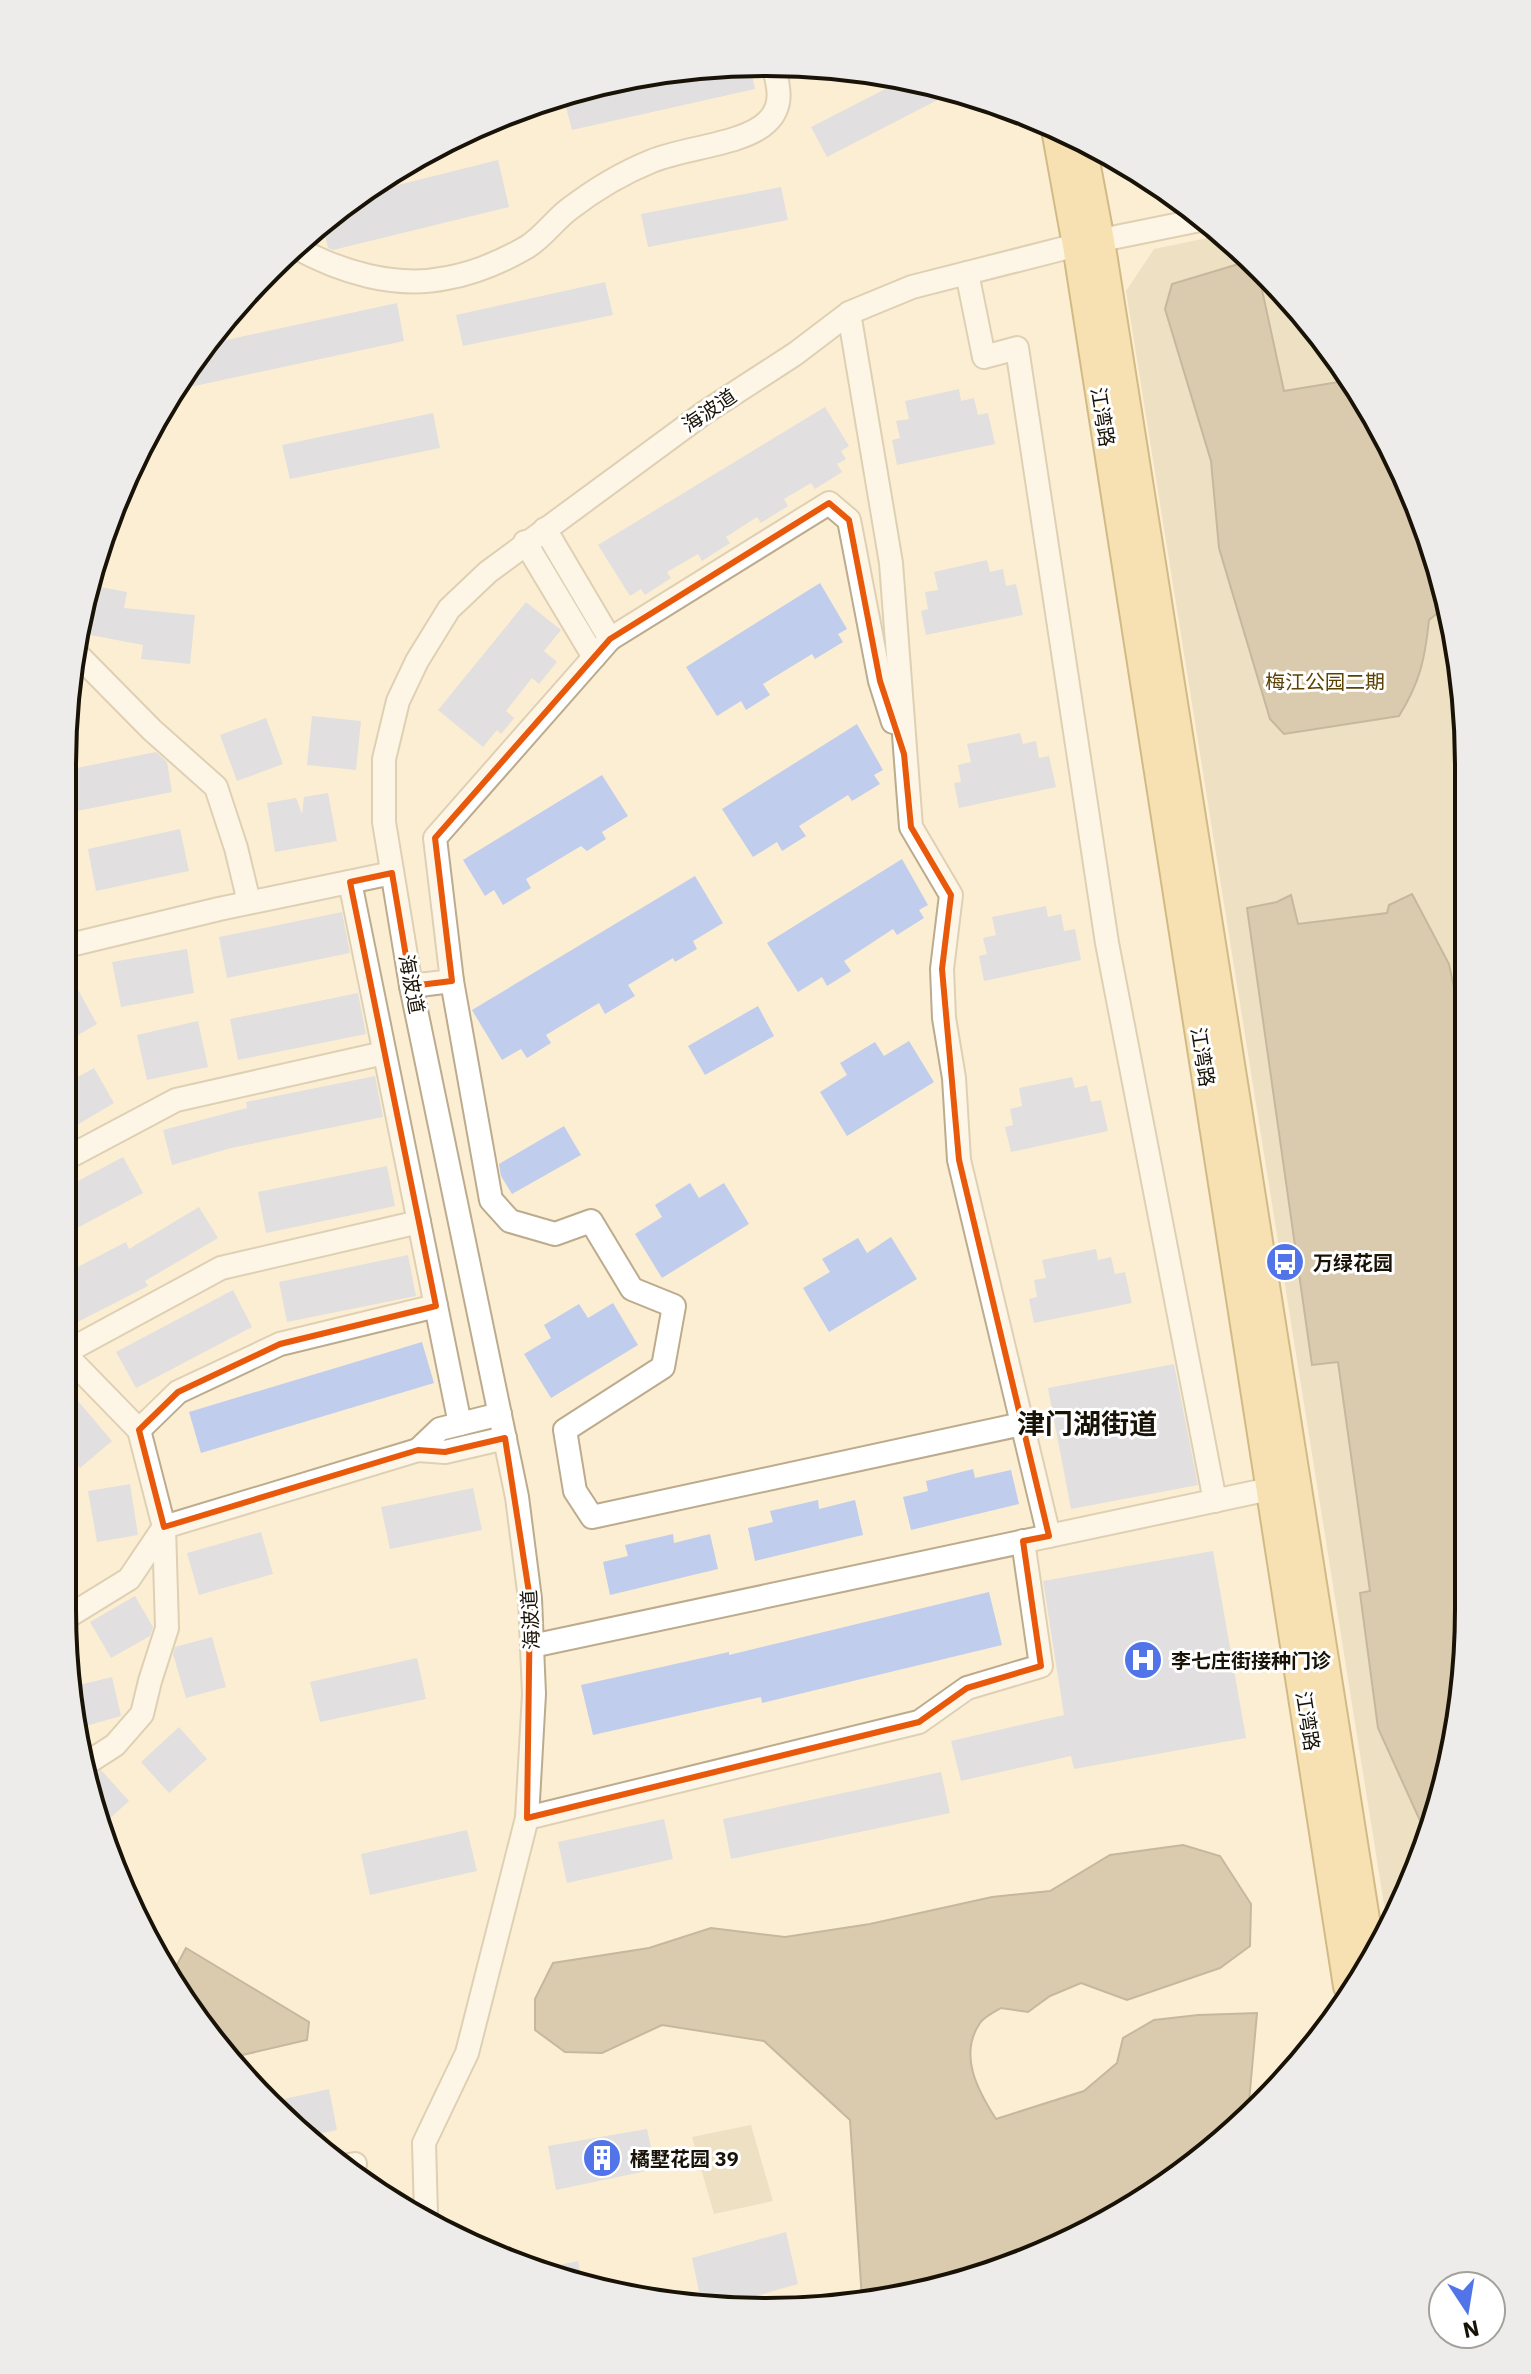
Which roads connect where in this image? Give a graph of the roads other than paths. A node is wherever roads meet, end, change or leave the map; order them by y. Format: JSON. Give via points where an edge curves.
{"nodes":[{"id":1,"x":775,"y":76,"type":"edge"},
{"id":2,"x":1060,"y":142,"type":"edge"},
{"id":3,"x":1082,"y":153,"type":"edge"},
{"id":4,"x":1190,"y":222,"type":"edge"},
{"id":5,"x":1088,"y":243,"type":"junction"},
{"id":6,"x":305,"y":252,"type":"edge"},
{"id":7,"x":967,"y":273,"type":"junction"},
{"id":8,"x":849,"y":313,"type":"junction"},
{"id":9,"x":545,"y":529,"type":"junction"},
{"id":10,"x":525,"y":542,"type":"junction"},
{"id":11,"x":610,"y":639,"type":"junction"},
{"id":12,"x":594,"y":657,"type":"junction"},
{"id":13,"x":84,"y":661,"type":"edge"},
{"id":14,"x":904,"y":754,"type":"junction"},
{"id":15,"x":392,"y":873,"type":"junction"},
{"id":16,"x":350,"y":882,"type":"junction"},
{"id":17,"x":249,"y":902,"type":"junction"},
{"id":18,"x":76,"y":944,"type":"edge"},
{"id":19,"x":452,"y":981,"type":"junction"},
{"id":20,"x":411,"y":986,"type":"junction"},
{"id":21,"x":384,"y":1053,"type":"junction"},
{"id":22,"x":76,"y":1153,"type":"edge"},
{"id":23,"x":419,"y":1222,"type":"junction"},
{"id":24,"x":436,"y":1306,"type":"junction"},
{"id":25,"x":76,"y":1347,"type":"edge"},
{"id":26,"x":76,"y":1365,"type":"edge"},
{"id":27,"x":500,"y":1414,"type":"junction"},
{"id":28,"x":460,"y":1424,"type":"junction"},
{"id":29,"x":1022,"y":1424,"type":"junction"},
{"id":30,"x":139,"y":1430,"type":"junction"},
{"id":31,"x":505,"y":1438,"type":"junction"},
{"id":32,"x":418,"y":1450,"type":"junction"},
{"id":33,"x":1284,"y":1486,"type":"junction"},
{"id":34,"x":1215,"y":1501,"type":"junction"},
{"id":35,"x":164,"y":1527,"type":"junction"},
{"id":36,"x":1049,"y":1536,"type":"junction"},
{"id":37,"x":1023,"y":1541,"type":"junction"},
{"id":38,"x":76,"y":1612,"type":"edge"},
{"id":39,"x":532,"y":1646,"type":"junction"},
{"id":40,"x":93,"y":1759,"type":"edge"},
{"id":41,"x":527,"y":1818,"type":"junction"},
{"id":42,"x":1368,"y":1943,"type":"edge"},
{"id":43,"x":1347,"y":1979,"type":"edge"},
{"id":44,"x":426,"y":2209,"type":"edge"}],
"edges":[{"from":1,"to":6,"type":"street","via":[[779,102],[764,126],[624,173],[567,211],[529,246],[472,272],[446,279],[389,280]]},
{"from":2,"to":5,"type":"main road","name":"江湾路"},
{"from":3,"to":5,"type":"main road","name":"江湾路"},
{"from":4,"to":5,"type":"street","name":"海波道"},
{"from":5,"to":7,"type":"street","name":"海波道"},
{"from":5,"to":33,"type":"main road","name":"江湾路","via":[[1200,887]]},
{"from":7,"to":8,"type":"street","name":"海波道","via":[[912,287]]},
{"from":7,"to":34,"type":"street","via":[[984,357],[1017,348],[1107,943]]},
{"from":8,"to":9,"type":"street","name":"海波道"},
{"from":8,"to":14,"type":"street","via":[[891,563]]},
{"from":9,"to":10,"type":"street","name":"海波道"},
{"from":9,"to":11,"type":"street"},
{"from":10,"to":12,"type":"street"},
{"from":10,"to":15,"type":"street","name":"海波道","via":[[449,609],[398,701],[384,759],[384,822]]},
{"from":11,"to":12,"type":"street"},
{"from":11,"to":14,"type":"street","via":[[829,503],[849,520],[880,681]]},
{"from":12,"to":19,"type":"street","via":[[435,838]]},
{"from":13,"to":17,"type":"street","via":[[216,787]]},
{"from":14,"to":29,"type":"street","via":[[911,827],[951,895],[942,969],[959,1160]]},
{"from":15,"to":16,"type":"street"},
{"from":15,"to":20,"type":"street","name":"海波道"},
{"from":16,"to":17,"type":"street"},
{"from":16,"to":21,"type":"street"},
{"from":17,"to":18,"type":"street"},
{"from":19,"to":20,"type":"street"},
{"from":19,"to":29,"type":"street","via":[[491,1200],[510,1221],[555,1234],[591,1221],[632,1289],[674,1306],[663,1367],[565,1430],[575,1491],[592,1517]]},
{"from":20,"to":27,"type":"street","name":"海波道"},
{"from":21,"to":22,"type":"street","via":[[176,1100]]},
{"from":21,"to":23,"type":"street"},
{"from":23,"to":24,"type":"street"},
{"from":23,"to":25,"type":"street","via":[[221,1268]]},
{"from":24,"to":28,"type":"street"},
{"from":24,"to":30,"type":"street","via":[[280,1344],[178,1392]]},
{"from":26,"to":30,"type":"street"},
{"from":27,"to":28,"type":"street"},
{"from":27,"to":31,"type":"street","name":"海波道"},
{"from":28,"to":32,"type":"street","via":[[440,1429]]},
{"from":29,"to":36,"type":"street"},
{"from":30,"to":35,"type":"street"},
{"from":31,"to":32,"type":"street","via":[[445,1452]]},
{"from":31,"to":39,"type":"street","name":"海波道","via":[[519,1512]]},
{"from":32,"to":35,"type":"street"},
{"from":33,"to":34,"type":"street"},
{"from":33,"to":42,"type":"main road","name":"江湾路"},
{"from":33,"to":43,"type":"main road","name":"江湾路"},
{"from":34,"to":36,"type":"street"},
{"from":35,"to":38,"type":"street","via":[[129,1579]]},
{"from":35,"to":40,"type":"street","via":[[167,1628],[142,1714],[115,1745]]},
{"from":36,"to":37,"type":"street"},
{"from":37,"to":39,"type":"street"},
{"from":37,"to":41,"type":"street","via":[[1041,1666],[967,1688],[919,1722]]},
{"from":39,"to":41,"type":"street","name":"海波道"},
{"from":41,"to":44,"type":"street","name":"海波道","via":[[467,2053],[424,2143]]}]}
